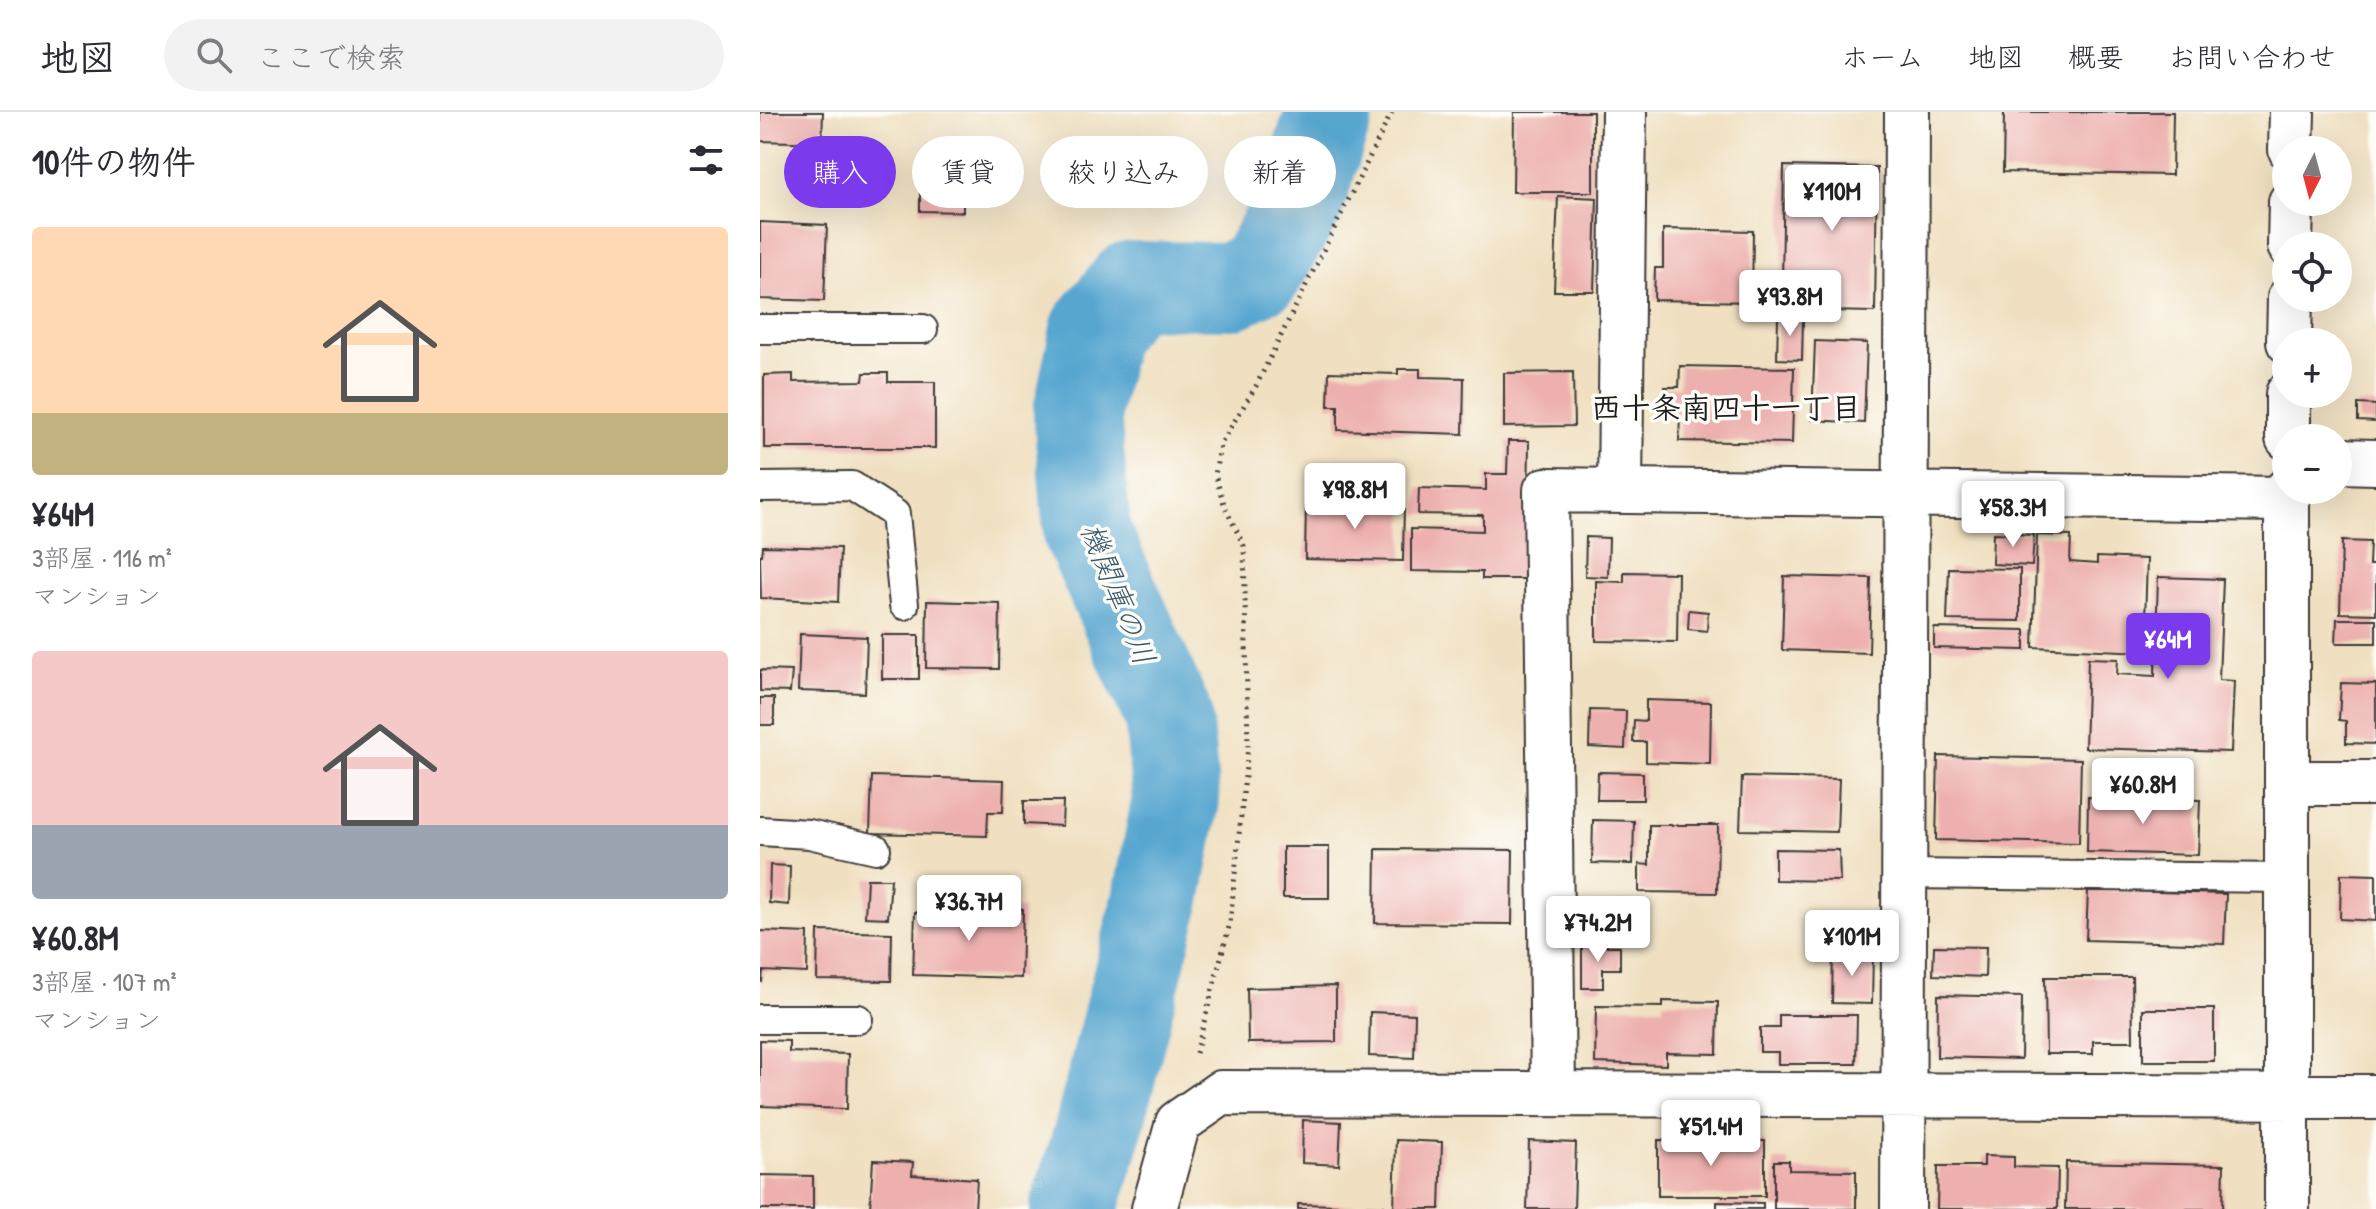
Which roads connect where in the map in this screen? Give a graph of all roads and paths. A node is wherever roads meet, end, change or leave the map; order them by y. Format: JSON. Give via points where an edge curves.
{"nodes":[{"id":1,"x":1392,"y":112,"type":"edge"},
{"id":2,"x":1624,"y":112,"type":"edge"},
{"id":3,"x":1907,"y":112,"type":"edge"},
{"id":4,"x":2292,"y":112,"type":"edge"},
{"id":5,"x":2291,"y":136,"type":"edge"},
{"id":6,"x":760,"y":329,"type":"edge"},
{"id":7,"x":923,"y":329,"type":"dead end"},
{"id":8,"x":2352,"y":461,"type":"edge"},
{"id":9,"x":2376,"y":462,"type":"edge"},
{"id":10,"x":760,"y":487,"type":"edge"},
{"id":11,"x":1620,"y":491,"type":"junction"},
{"id":12,"x":1905,"y":493,"type":"junction"},
{"id":13,"x":2272,"y":494,"type":"edge"},
{"id":14,"x":2287,"y":504,"type":"edge"},
{"id":15,"x":904,"y":605,"type":"dead end"},
{"id":16,"x":2287,"y":783,"type":"junction"},
{"id":17,"x":2376,"y":783,"type":"edge"},
{"id":18,"x":760,"y":831,"type":"edge"},
{"id":19,"x":876,"y":849,"type":"dead end"},
{"id":20,"x":1904,"y":874,"type":"junction"},
{"id":21,"x":2287,"y":878,"type":"junction"},
{"id":22,"x":760,"y":1019,"type":"edge"},
{"id":23,"x":858,"y":1019,"type":"dead end"},
{"id":24,"x":1553,"y":1093,"type":"junction"},
{"id":25,"x":1904,"y":1096,"type":"junction"},
{"id":26,"x":2287,"y":1096,"type":"junction"},
{"id":27,"x":2376,"y":1097,"type":"edge"},
{"id":28,"x":1178,"y":1123,"type":"junction"},
{"id":29,"x":1154,"y":1209,"type":"edge"},
{"id":30,"x":1903,"y":1209,"type":"edge"},
{"id":31,"x":2287,"y":1209,"type":"edge"}],
"edges":[{"from":1,"to":28,"type":"path","via":[[1256,386],[1220,445],[1215,475],[1244,546],[1248,747],[1230,923]]},
{"from":2,"to":11,"type":"street"},
{"from":3,"to":12,"type":"street"},
{"from":4,"to":5,"type":"street"},
{"from":6,"to":7,"type":"lane"},
{"from":8,"to":9,"type":"street"},
{"from":10,"to":15,"type":"lane","via":[[852,486],[895,514]]},
{"from":11,"to":12,"type":"street"},
{"from":11,"to":24,"type":"street","via":[[1546,490]]},
{"from":12,"to":13,"type":"street"},
{"from":12,"to":20,"type":"street"},
{"from":14,"to":16,"type":"street"},
{"from":16,"to":17,"type":"street"},
{"from":16,"to":21,"type":"street"},
{"from":18,"to":19,"type":"lane","via":[[809,834]]},
{"from":20,"to":21,"type":"lane"},
{"from":20,"to":25,"type":"street"},
{"from":21,"to":26,"type":"street"},
{"from":22,"to":23,"type":"lane"},
{"from":24,"to":25,"type":"street"},
{"from":24,"to":28,"type":"street","via":[[1221,1093]]},
{"from":25,"to":26,"type":"street"},
{"from":25,"to":30,"type":"street"},
{"from":26,"to":27,"type":"street"},
{"from":26,"to":31,"type":"street"},
{"from":28,"to":29,"type":"street"}]}
